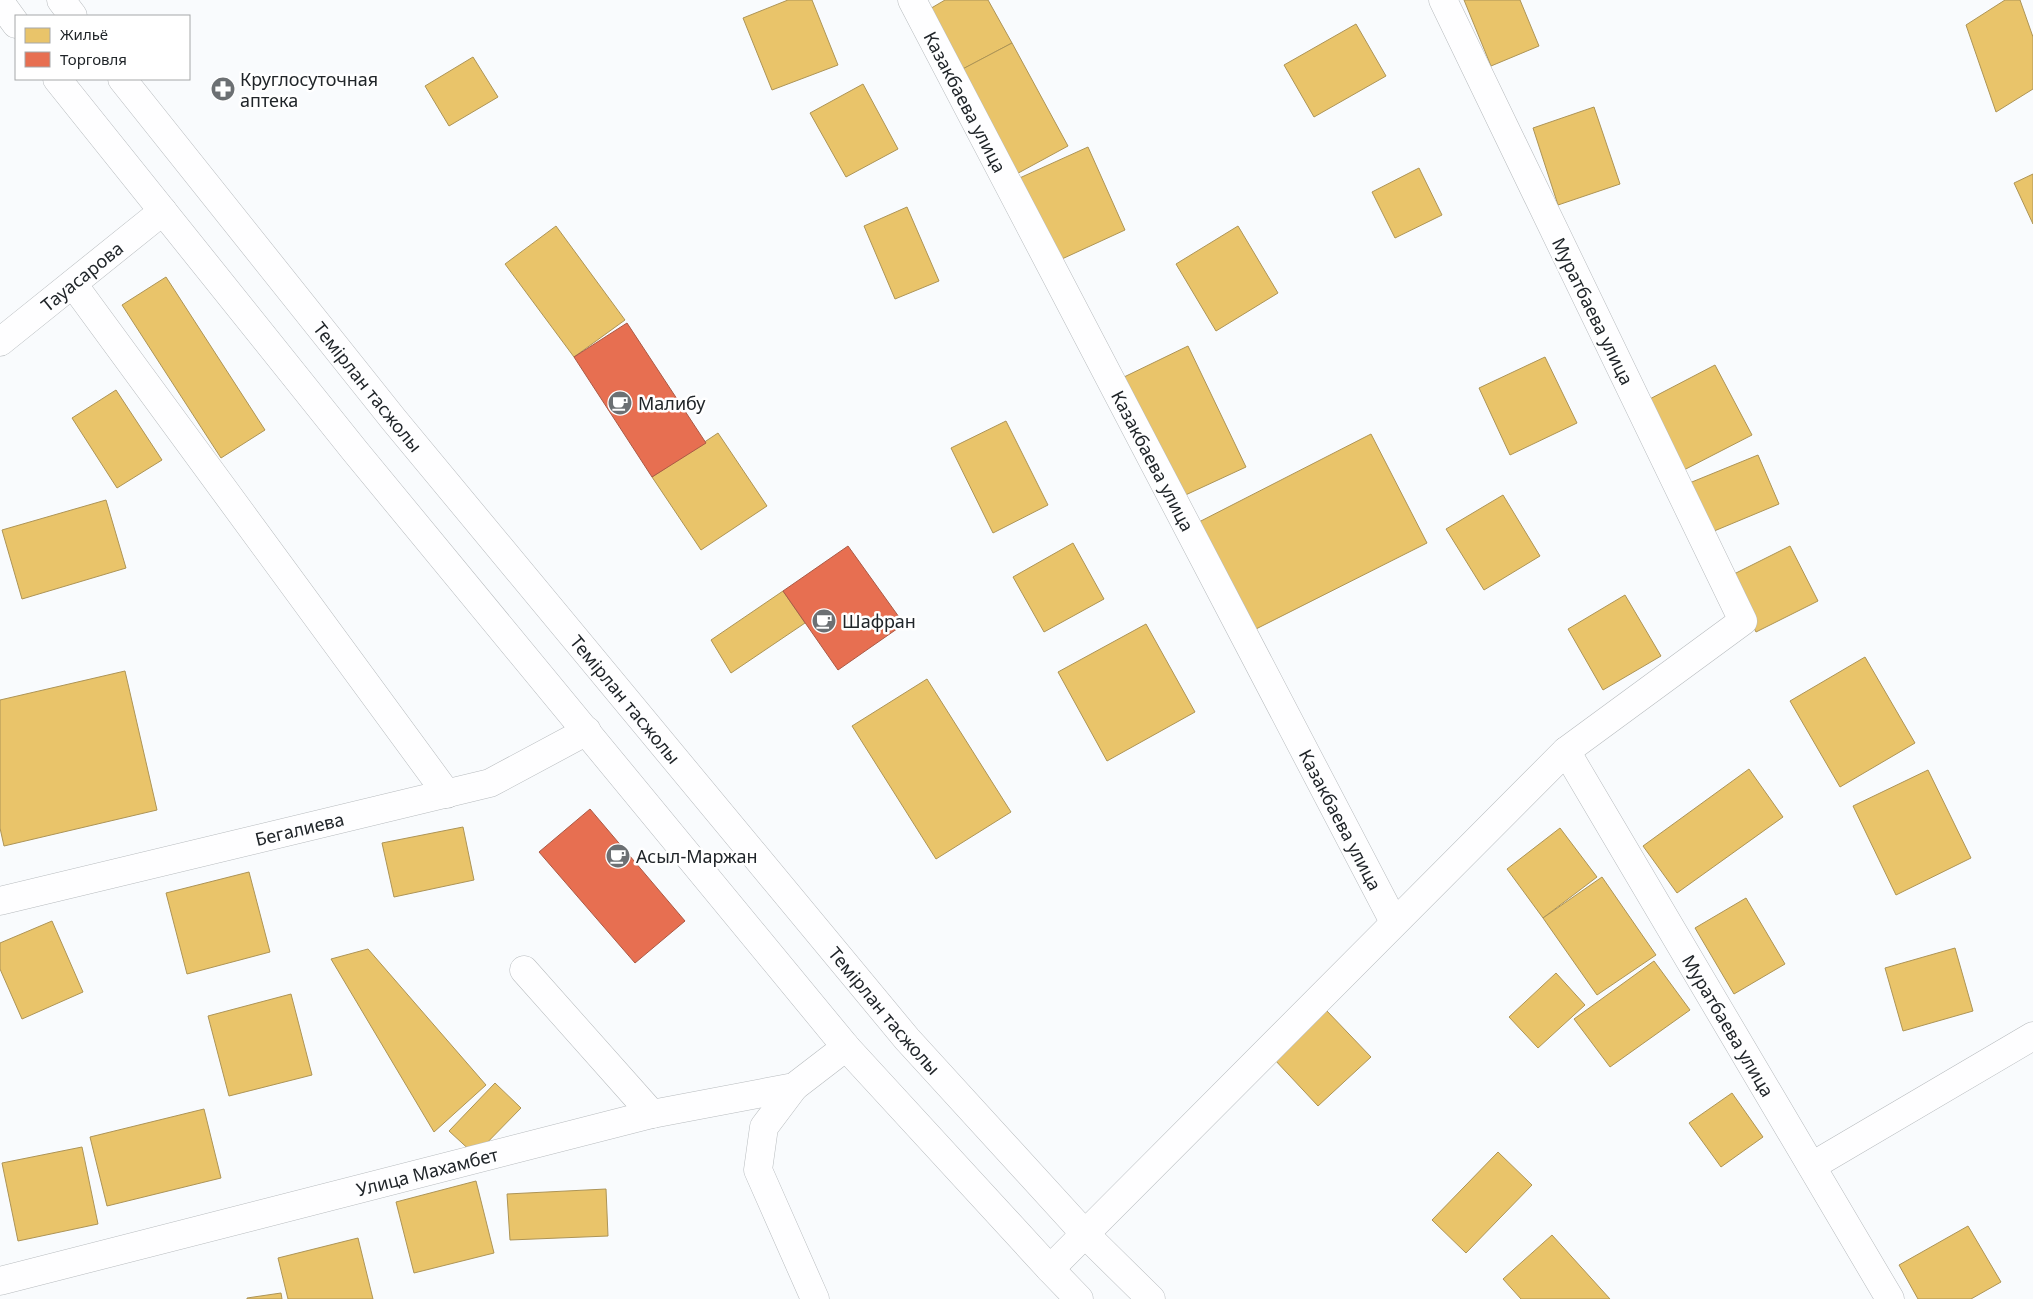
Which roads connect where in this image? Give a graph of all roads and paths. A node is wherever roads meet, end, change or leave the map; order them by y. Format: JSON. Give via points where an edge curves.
{"nodes":[{"id":1,"x":61,"y":0,"type":"edge"},
{"id":2,"x":912,"y":0,"type":"edge"},
{"id":3,"x":1443,"y":0,"type":"edge"},
{"id":4,"x":0,"y":2,"type":"edge"},
{"id":5,"x":73,"y":15,"type":"edge"},
{"id":6,"x":15,"y":23,"type":"edge"},
{"id":7,"x":59,"y":80,"type":"edge"},
{"id":8,"x":123,"y":80,"type":"edge"},
{"id":9,"x":163,"y":211,"type":"junction"},
{"id":10,"x":73,"y":284,"type":"junction"},
{"id":11,"x":0,"y":342,"type":"edge"},
{"id":12,"x":587,"y":731,"type":"junction"},
{"id":13,"x":1566,"y":751,"type":"junction"},
{"id":14,"x":447,"y":794,"type":"junction"},
{"id":15,"x":0,"y":901,"type":"edge"},
{"id":16,"x":1394,"y":922,"type":"junction"},
{"id":17,"x":524,"y":970,"type":"dead end"},
{"id":18,"x":2033,"y":1036,"type":"edge"},
{"id":19,"x":846,"y":1047,"type":"junction"},
{"id":20,"x":794,"y":1087,"type":"junction"},
{"id":21,"x":652,"y":1114,"type":"junction"},
{"id":22,"x":1812,"y":1166,"type":"junction"},
{"id":23,"x":1086,"y":1235,"type":"junction"},
{"id":24,"x":1050,"y":1269,"type":"junction"},
{"id":25,"x":0,"y":1281,"type":"edge"},
{"id":26,"x":815,"y":1299,"type":"edge"},
{"id":27,"x":1079,"y":1299,"type":"edge"},
{"id":28,"x":1151,"y":1299,"type":"edge"},
{"id":29,"x":1890,"y":1299,"type":"edge"}],
"edges":[{"from":1,"to":5,"type":"street"},
{"from":2,"to":16,"type":"street","name":"Казакбаева улица"},
{"from":3,"to":13,"type":"street","name":"Муратбаева улица","via":[[1743,621]]},
{"from":4,"to":6,"type":"street"},
{"from":7,"to":9,"type":"street"},
{"from":8,"to":23,"type":"street","name":"Темірлан тасжолы","via":[[394,420],[894,1024]]},
{"from":9,"to":10,"type":"street","name":"Тауасарова"},
{"from":9,"to":12,"type":"street","via":[[355,451]]},
{"from":10,"to":11,"type":"street","name":"Тауасарова"},
{"from":10,"to":14,"type":"street"},
{"from":12,"to":14,"type":"street","name":"Бегалиева","via":[[490,783]]},
{"from":12,"to":19,"type":"street"},
{"from":13,"to":16,"type":"street"},
{"from":13,"to":22,"type":"street","name":"Муратбаева улица"},
{"from":14,"to":15,"type":"street","name":"Бегалиева"},
{"from":16,"to":23,"type":"street"},
{"from":17,"to":21,"type":"street"},
{"from":18,"to":22,"type":"street"},
{"from":19,"to":20,"type":"street","name":"Улица Махамбет"},
{"from":19,"to":24,"type":"street"},
{"from":20,"to":21,"type":"street","name":"Улица Махамбет"},
{"from":20,"to":26,"type":"street","via":[[764,1127],[758,1170]]},
{"from":21,"to":25,"type":"street","name":"Улица Махамбет"},
{"from":22,"to":29,"type":"street","name":"Муратбаева улица"},
{"from":23,"to":24,"type":"street"},
{"from":23,"to":28,"type":"street","name":"Темірлан тасжолы"},
{"from":24,"to":27,"type":"street"}]}
